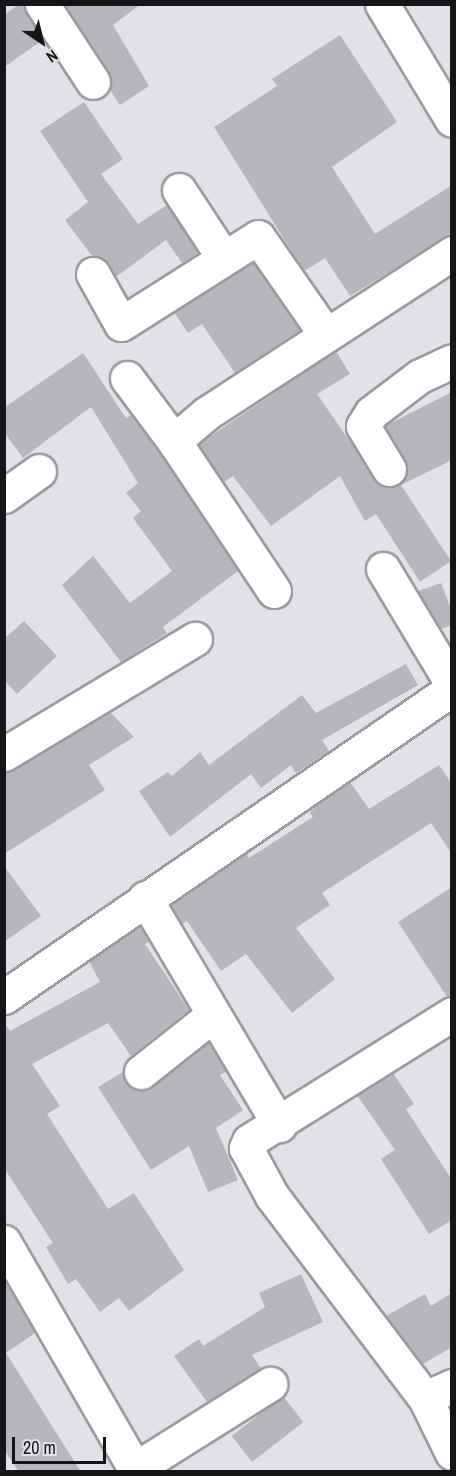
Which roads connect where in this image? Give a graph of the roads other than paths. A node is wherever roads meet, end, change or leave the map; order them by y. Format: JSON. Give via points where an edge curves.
{"nodes":[{"id":1,"x":42,"y":4,"type":"edge"},
{"id":2,"x":382,"y":4,"type":"edge"},
{"id":3,"x":93,"y":82,"type":"dead end"},
{"id":4,"x":452,"y":120,"type":"edge"},
{"id":5,"x":179,"y":190,"type":"dead end"},
{"id":6,"x":452,"y":254,"type":"edge"},
{"id":7,"x":223,"y":257,"type":"junction"},
{"id":8,"x":93,"y":274,"type":"dead end"},
{"id":9,"x":326,"y":335,"type":"junction"},
{"id":10,"x":452,"y":361,"type":"edge"},
{"id":11,"x":127,"y":378,"type":"dead end"},
{"id":12,"x":174,"y":441,"type":"junction"},
{"id":13,"x":389,"y":469,"type":"dead end"},
{"id":14,"x":39,"y":471,"type":"dead end"},
{"id":15,"x":4,"y":496,"type":"edge"},
{"id":16,"x":383,"y":569,"type":"dead end"},
{"id":17,"x":274,"y":591,"type":"dead end"},
{"id":18,"x":195,"y":639,"type":"dead end"},
{"id":19,"x":452,"y":684,"type":"edge"},
{"id":20,"x":452,"y":689,"type":"edge"},
{"id":21,"x":4,"y":754,"type":"edge"},
{"id":22,"x":145,"y":898,"type":"junction"},
{"id":23,"x":4,"y":997,"type":"edge"},
{"id":24,"x":452,"y":1014,"type":"edge"},
{"id":25,"x":213,"y":1015,"type":"junction"},
{"id":26,"x":141,"y":1071,"type":"dead end"},
{"id":27,"x":279,"y":1125,"type":"junction"},
{"id":28,"x":4,"y":1242,"type":"edge"},
{"id":29,"x":270,"y":1384,"type":"dead end"},
{"id":30,"x":438,"y":1392,"type":"edge"},
{"id":31,"x":452,"y":1453,"type":"edge"},
{"id":32,"x":136,"y":1470,"type":"edge"}],
"edges":[{"from":1,"to":3,"type":"street"},
{"from":2,"to":4,"type":"street"},
{"from":5,"to":7,"type":"street"},
{"from":6,"to":9,"type":"street"},
{"from":7,"to":8,"type":"street","via":[[121,324]]},
{"from":7,"to":9,"type":"street","via":[[258,237]]},
{"from":9,"to":12,"type":"street","via":[[207,413]]},
{"from":10,"to":13,"type":"street","via":[[420,376],[371,413],[363,426]]},
{"from":11,"to":12,"type":"street"},
{"from":12,"to":17,"type":"street"},
{"from":14,"to":15,"type":"street"},
{"from":16,"to":19,"type":"street"},
{"from":18,"to":21,"type":"street"},
{"from":20,"to":22,"type":"street"},
{"from":22,"to":23,"type":"street"},
{"from":22,"to":25,"type":"street"},
{"from":24,"to":27,"type":"street"},
{"from":25,"to":26,"type":"street"},
{"from":25,"to":27,"type":"street"},
{"from":27,"to":30,"type":"street","via":[[249,1141],[248,1156],[272,1196]]},
{"from":28,"to":32,"type":"street"},
{"from":29,"to":32,"type":"street"},
{"from":30,"to":31,"type":"street"}]}
